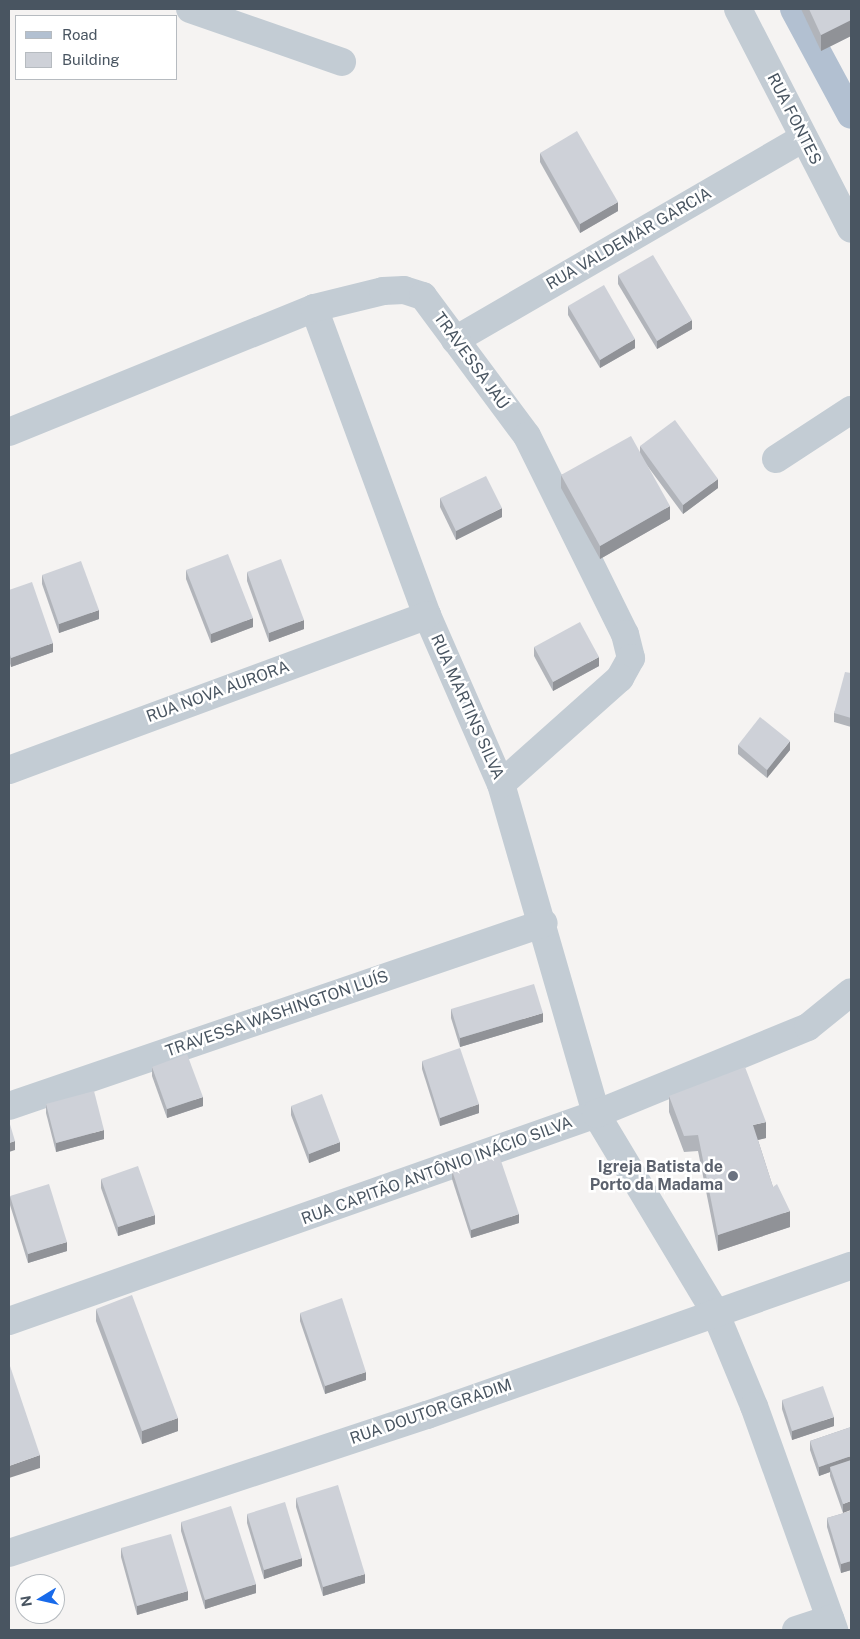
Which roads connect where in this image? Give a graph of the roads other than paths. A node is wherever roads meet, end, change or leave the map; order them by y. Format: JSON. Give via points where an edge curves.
{"nodes":[{"id":1,"x":190,"y":9,"type":"edge"},
{"id":2,"x":738,"y":9,"type":"edge"},
{"id":3,"x":794,"y":9,"type":"edge"},
{"id":4,"x":342,"y":62,"type":"dead end"},
{"id":5,"x":851,"y":115,"type":"edge"},
{"id":6,"x":804,"y":138,"type":"junction"},
{"id":7,"x":851,"y":228,"type":"edge"},
{"id":8,"x":314,"y":308,"type":"junction"},
{"id":9,"x":455,"y":340,"type":"junction"},
{"id":10,"x":851,"y":410,"type":"edge"},
{"id":11,"x":9,"y":432,"type":"edge"},
{"id":12,"x":776,"y":459,"type":"dead end"},
{"id":13,"x":427,"y":615,"type":"junction"},
{"id":14,"x":9,"y":770,"type":"edge"},
{"id":15,"x":501,"y":784,"type":"junction"},
{"id":16,"x":544,"y":923,"type":"junction"},
{"id":17,"x":851,"y":992,"type":"edge"},
{"id":18,"x":9,"y":1106,"type":"edge"},
{"id":19,"x":596,"y":1114,"type":"junction"},
{"id":20,"x":851,"y":1266,"type":"edge"},
{"id":21,"x":715,"y":1312,"type":"junction"},
{"id":22,"x":9,"y":1321,"type":"edge"},
{"id":23,"x":9,"y":1553,"type":"edge"},
{"id":24,"x":832,"y":1625,"type":"edge"},
{"id":25,"x":796,"y":1630,"type":"edge"}],
"edges":[{"from":1,"to":4,"type":"street"},
{"from":2,"to":6,"type":"street","name":"RUA FONTES"},
{"from":3,"to":5,"type":"main road"},
{"from":6,"to":7,"type":"street","name":"RUA FONTES"},
{"from":6,"to":9,"type":"street","name":"RUA VALDEMAR GARCIA"},
{"from":8,"to":9,"type":"street","name":"TRAVESSA JAÚ","via":[[404,290],[423,296]]},
{"from":8,"to":11,"type":"street","name":"TRAVESSA JAÚ"},
{"from":8,"to":13,"type":"street","name":"RUA MARTINS SILVA"},
{"from":9,"to":15,"type":"street","name":"TRAVESSA JAÚ","via":[[527,436],[625,634],[631,658],[620,678]]},
{"from":10,"to":12,"type":"street"},
{"from":13,"to":14,"type":"street","name":"RUA NOVA AURORA"},
{"from":13,"to":15,"type":"street","name":"RUA MARTINS SILVA"},
{"from":15,"to":16,"type":"street","name":"RUA MARTINS SILVA"},
{"from":16,"to":18,"type":"street","name":"TRAVESSA WASHINGTON LUÍS"},
{"from":16,"to":19,"type":"street","name":"RUA MARTINS SILVA"},
{"from":17,"to":19,"type":"street","name":"RUA CAPITÃO ANTÔNIO INÁCIO SILVA","via":[[808,1027]]},
{"from":19,"to":21,"type":"street","name":"RUA MARTINS SILVA"},
{"from":19,"to":22,"type":"street","name":"RUA CAPITÃO ANTÔNIO INÁCIO SILVA"},
{"from":20,"to":21,"type":"street","name":"RUA DOUTOR GRADIM"},
{"from":21,"to":23,"type":"street","name":"RUA DOUTOR GRADIM","via":[[427,1415]]},
{"from":21,"to":24,"type":"street","name":"RUA MARTINS SILVA"},
{"from":24,"to":25,"type":"street"}]}
